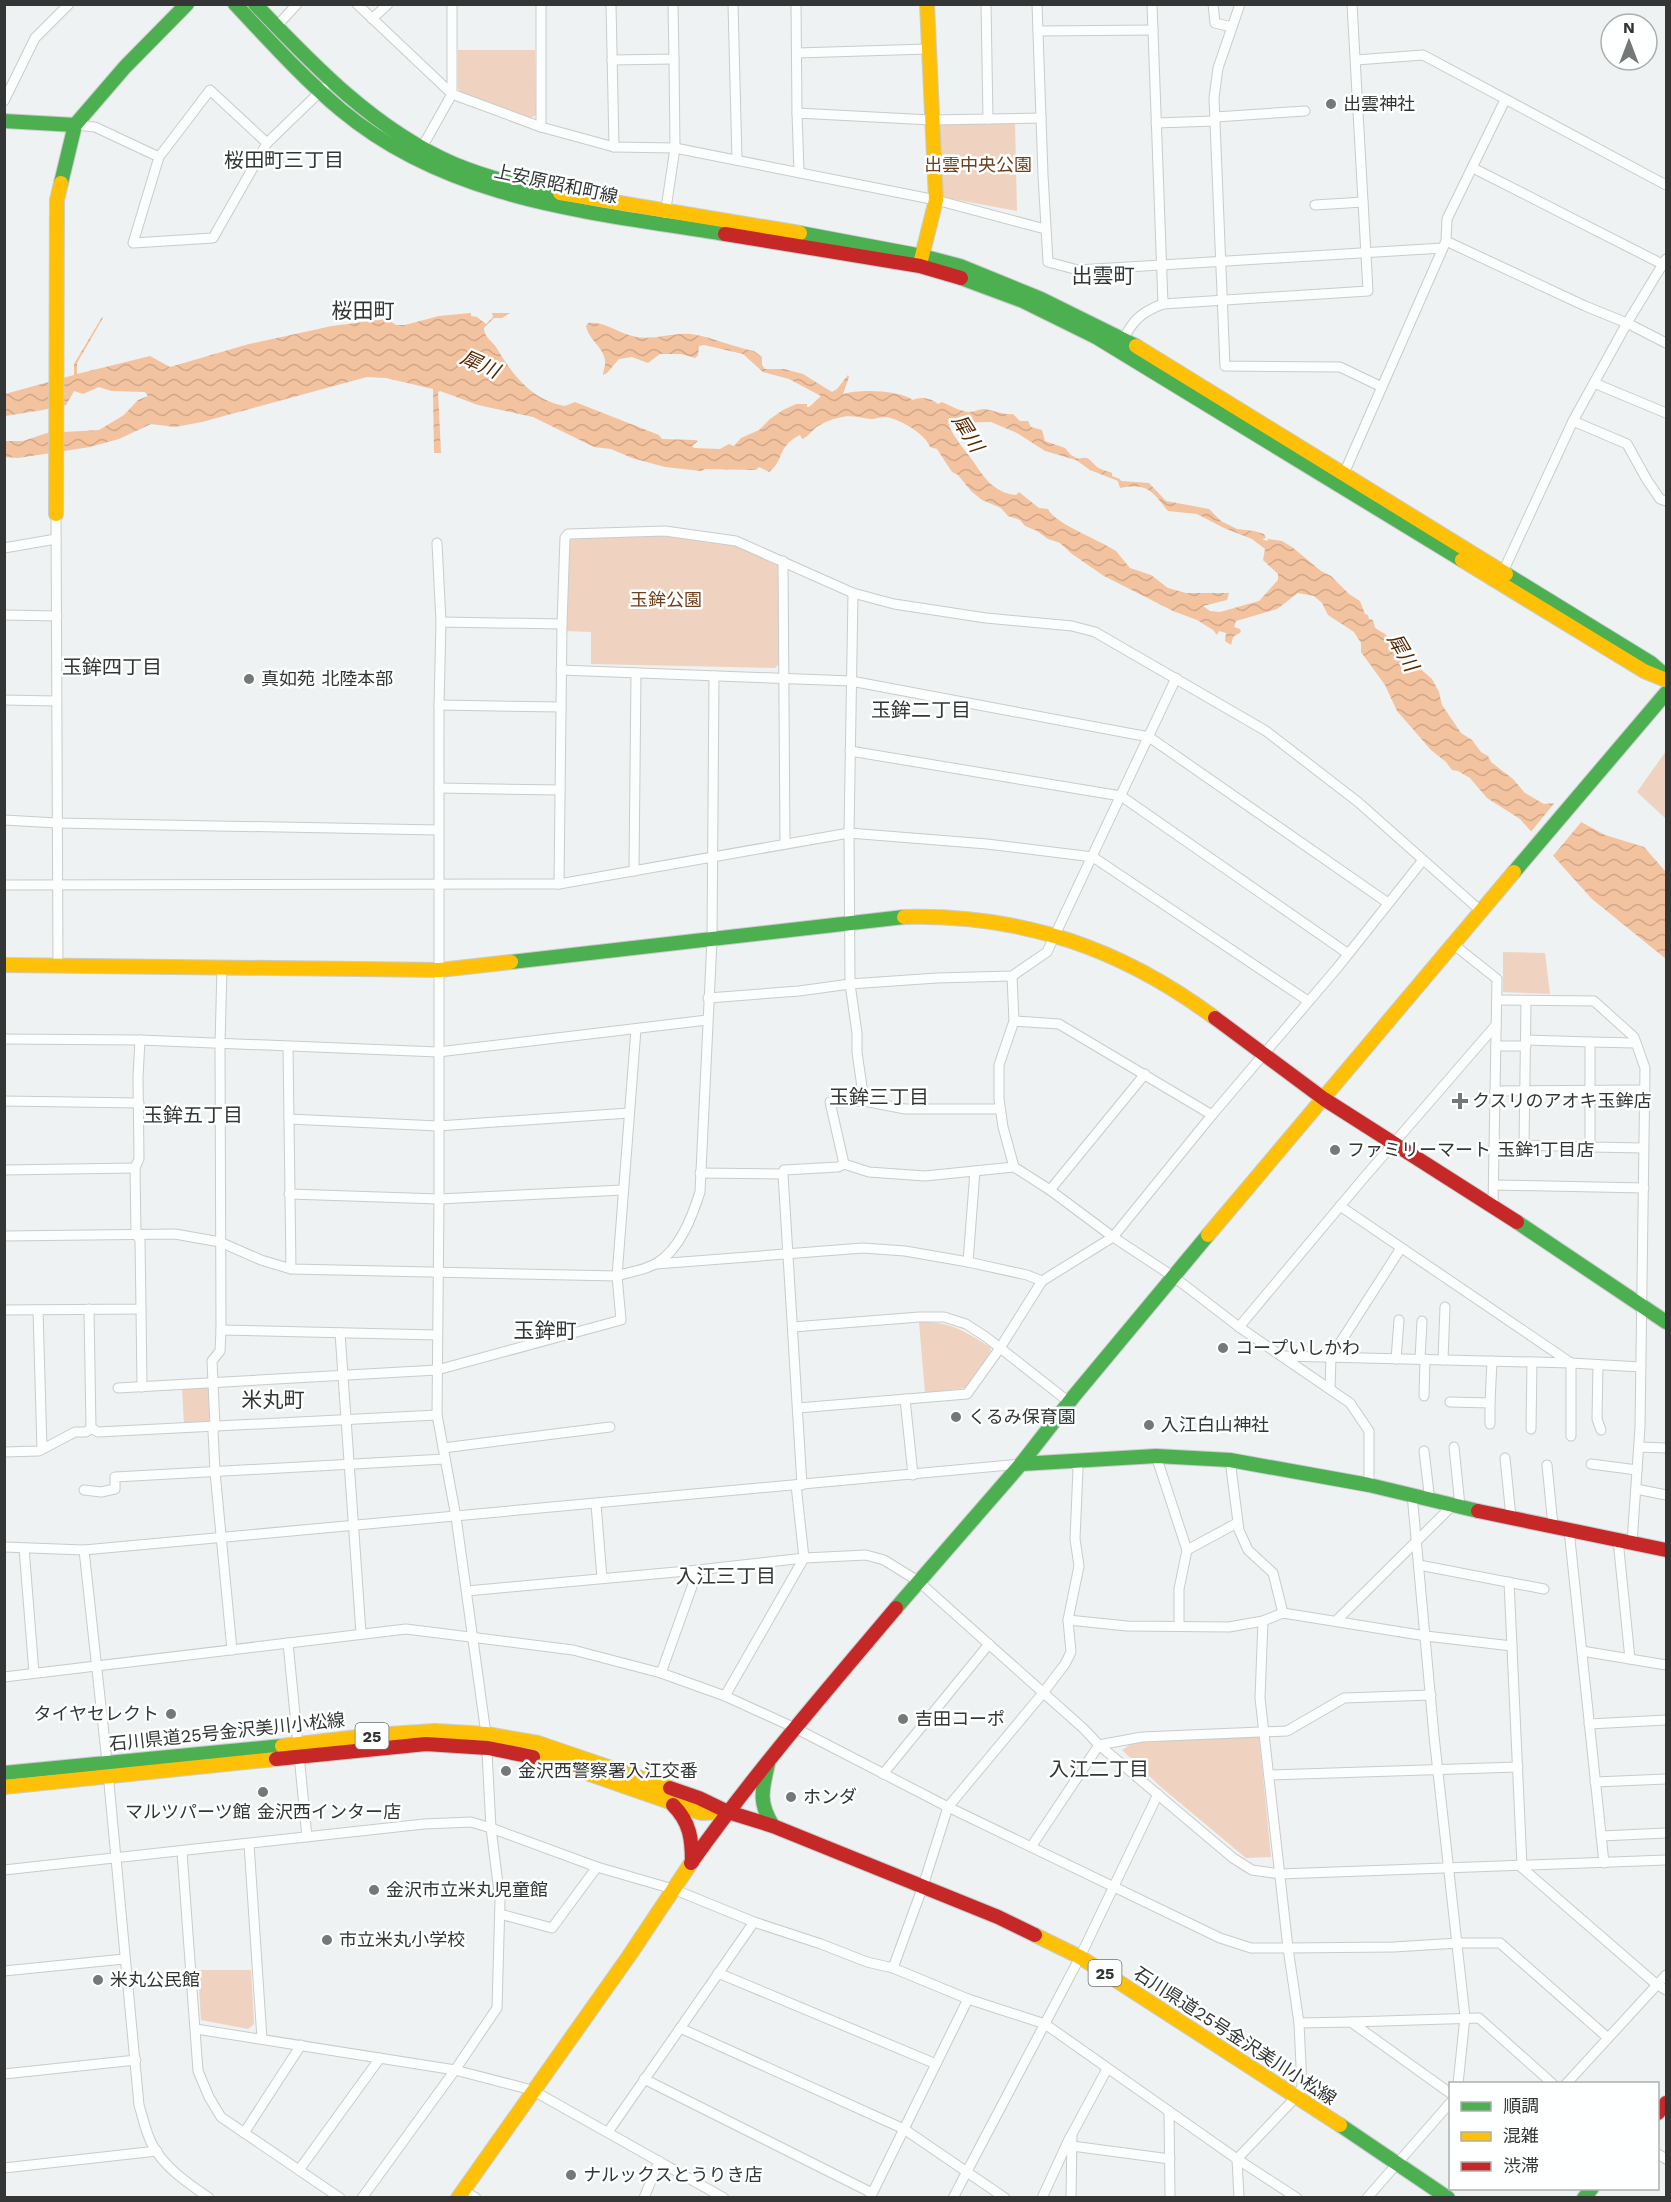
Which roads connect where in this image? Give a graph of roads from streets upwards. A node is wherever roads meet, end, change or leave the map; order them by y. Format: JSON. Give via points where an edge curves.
{"nodes":[{"id":1,"x":69,"y":4,"type":"edge"},
{"id":2,"x":187,"y":4,"type":"edge"},
{"id":3,"x":235,"y":4,"type":"edge"},
{"id":4,"x":255,"y":4,"type":"edge"},
{"id":5,"x":297,"y":4,"type":"edge"},
{"id":6,"x":357,"y":4,"type":"edge"},
{"id":7,"x":388,"y":4,"type":"edge"},
{"id":8,"x":452,"y":4,"type":"edge"},
{"id":9,"x":541,"y":4,"type":"edge"},
{"id":10,"x":611,"y":4,"type":"edge"},
{"id":11,"x":673,"y":4,"type":"edge"},
{"id":12,"x":733,"y":4,"type":"edge"},
{"id":13,"x":796,"y":4,"type":"edge"},
{"id":14,"x":927,"y":4,"type":"edge"},
{"id":15,"x":986,"y":4,"type":"edge"},
{"id":16,"x":1037,"y":4,"type":"edge"},
{"id":17,"x":1152,"y":4,"type":"edge"},
{"id":18,"x":1213,"y":4,"type":"edge"},
{"id":19,"x":1240,"y":4,"type":"edge"},
{"id":20,"x":1352,"y":4,"type":"edge"},
{"id":21,"x":372,"y":20,"type":"junction"},
{"id":22,"x":276,"y":27,"type":"junction"},
{"id":23,"x":1232,"y":27,"type":"junction"},
{"id":24,"x":1153,"y":30,"type":"junction"},
{"id":25,"x":1038,"y":31,"type":"junction"},
{"id":26,"x":928,"y":49,"type":"junction"},
{"id":27,"x":797,"y":53,"type":"junction"},
{"id":28,"x":674,"y":59,"type":"junction"},
{"id":29,"x":612,"y":60,"type":"junction"},
{"id":30,"x":1356,"y":60,"type":"junction"},
{"id":31,"x":330,"y":81,"type":"junction"},
{"id":32,"x":320,"y":92,"type":"junction"},
{"id":33,"x":452,"y":94,"type":"junction"},
{"id":34,"x":1504,"y":100,"type":"junction"},
{"id":35,"x":4,"y":101,"type":"edge"},
{"id":36,"x":1305,"y":111,"type":"dead end"},
{"id":37,"x":797,"y":113,"type":"junction"},
{"id":38,"x":1041,"y":118,"type":"junction"},
{"id":39,"x":988,"y":119,"type":"junction"},
{"id":40,"x":1215,"y":119,"type":"junction"},
{"id":41,"x":931,"y":120,"type":"junction"},
{"id":42,"x":4,"y":121,"type":"edge"},
{"id":43,"x":1156,"y":123,"type":"junction"},
{"id":44,"x":75,"y":125,"type":"junction"},
{"id":45,"x":541,"y":127,"type":"junction"},
{"id":46,"x":267,"y":143,"type":"junction"},
{"id":47,"x":614,"y":147,"type":"junction"},
{"id":48,"x":675,"y":148,"type":"junction"},
{"id":49,"x":419,"y":153,"type":"junction"},
{"id":50,"x":159,"y":157,"type":"junction"},
{"id":51,"x":737,"y":160,"type":"junction"},
{"id":52,"x":1473,"y":168,"type":"junction"},
{"id":53,"x":799,"y":172,"type":"junction"},
{"id":54,"x":1666,"y":185,"type":"edge"},
{"id":55,"x":936,"y":200,"type":"junction"},
{"id":56,"x":1363,"y":202,"type":"junction"},
{"id":57,"x":1315,"y":205,"type":"dead end"},
{"id":58,"x":665,"y":217,"type":"junction"},
{"id":59,"x":1045,"y":229,"type":"junction"},
{"id":60,"x":1444,"y":245,"type":"junction"},
{"id":61,"x":1367,"y":252,"type":"junction"},
{"id":62,"x":921,"y":261,"type":"junction"},
{"id":63,"x":1220,"y":261,"type":"junction"},
{"id":64,"x":1666,"y":263,"type":"edge"},
{"id":65,"x":1161,"y":264,"type":"junction"},
{"id":66,"x":1222,"y":299,"type":"junction"},
{"id":67,"x":1163,"y":304,"type":"junction"},
{"id":68,"x":1627,"y":323,"type":"junction"},
{"id":69,"x":1666,"y":343,"type":"edge"},
{"id":70,"x":1121,"y":345,"type":"junction"},
{"id":71,"x":1594,"y":383,"type":"junction"},
{"id":72,"x":1382,"y":387,"type":"junction"},
{"id":73,"x":1666,"y":413,"type":"edge"},
{"id":74,"x":1573,"y":421,"type":"junction"},
{"id":75,"x":1341,"y":479,"type":"junction"},
{"id":76,"x":1664,"y":498,"type":"edge"},
{"id":77,"x":56,"y":514,"type":"joint"},
{"id":78,"x":56,"y":539,"type":"junction"},
{"id":79,"x":437,"y":543,"type":"dead end"},
{"id":80,"x":4,"y":548,"type":"edge"},
{"id":81,"x":783,"y":561,"type":"junction"},
{"id":82,"x":1501,"y":576,"type":"junction"},
{"id":83,"x":853,"y":593,"type":"junction"},
{"id":84,"x":4,"y":615,"type":"edge"},
{"id":85,"x":57,"y":616,"type":"junction"},
{"id":86,"x":441,"y":622,"type":"junction"},
{"id":87,"x":562,"y":624,"type":"junction"},
{"id":88,"x":561,"y":670,"type":"junction"},
{"id":89,"x":636,"y":673,"type":"junction"},
{"id":90,"x":714,"y":676,"type":"junction"},
{"id":91,"x":784,"y":678,"type":"junction"},
{"id":92,"x":1176,"y":678,"type":"junction"},
{"id":93,"x":1666,"y":678,"type":"edge"},
{"id":94,"x":851,"y":681,"type":"junction"},
{"id":95,"x":1665,"y":694,"type":"edge"},
{"id":96,"x":4,"y":700,"type":"edge"},
{"id":97,"x":56,"y":701,"type":"junction"},
{"id":98,"x":439,"y":705,"type":"junction"},
{"id":99,"x":561,"y":707,"type":"junction"},
{"id":100,"x":1149,"y":737,"type":"junction"},
{"id":101,"x":850,"y":751,"type":"junction"},
{"id":102,"x":439,"y":788,"type":"junction"},
{"id":103,"x":560,"y":790,"type":"junction"},
{"id":104,"x":1121,"y":796,"type":"junction"},
{"id":105,"x":4,"y":820,"type":"edge"},
{"id":106,"x":57,"y":823,"type":"junction"},
{"id":107,"x":438,"y":830,"type":"junction"},
{"id":108,"x":849,"y":833,"type":"junction"},
{"id":109,"x":784,"y":844,"type":"junction"},
{"id":110,"x":712,"y":856,"type":"junction"},
{"id":111,"x":1093,"y":857,"type":"junction"},
{"id":112,"x":1423,"y":860,"type":"junction"},
{"id":113,"x":634,"y":871,"type":"junction"},
{"id":114,"x":439,"y":883,"type":"junction"},
{"id":115,"x":559,"y":884,"type":"junction"},
{"id":116,"x":4,"y":885,"type":"edge"},
{"id":117,"x":56,"y":886,"type":"junction"},
{"id":118,"x":1388,"y":903,"type":"junction"},
{"id":119,"x":1482,"y":912,"type":"junction"},
{"id":120,"x":849,"y":922,"type":"junction"},
{"id":121,"x":1056,"y":936,"type":"junction"},
{"id":122,"x":712,"y":940,"type":"junction"},
{"id":123,"x":1453,"y":944,"type":"junction"},
{"id":124,"x":1347,"y":953,"type":"junction"},
{"id":125,"x":4,"y":965,"type":"edge"},
{"id":126,"x":58,"y":966,"type":"junction"},
{"id":127,"x":222,"y":968,"type":"junction"},
{"id":128,"x":440,"y":970,"type":"junction"},
{"id":129,"x":1012,"y":976,"type":"junction"},
{"id":130,"x":850,"y":984,"type":"junction"},
{"id":131,"x":708,"y":998,"type":"junction"},
{"id":132,"x":1497,"y":1000,"type":"junction"},
{"id":133,"x":1308,"y":1001,"type":"junction"},
{"id":134,"x":1526,"y":1002,"type":"junction"},
{"id":135,"x":707,"y":1020,"type":"junction"},
{"id":136,"x":1014,"y":1021,"type":"junction"},
{"id":137,"x":1496,"y":1025,"type":"junction"},
{"id":138,"x":636,"y":1029,"type":"junction"},
{"id":139,"x":4,"y":1039,"type":"edge"},
{"id":140,"x":140,"y":1040,"type":"junction"},
{"id":141,"x":1590,"y":1042,"type":"junction"},
{"id":142,"x":1526,"y":1043,"type":"junction"},
{"id":143,"x":1636,"y":1043,"type":"junction"},
{"id":144,"x":220,"y":1044,"type":"junction"},
{"id":145,"x":1496,"y":1046,"type":"junction"},
{"id":146,"x":288,"y":1047,"type":"junction"},
{"id":147,"x":438,"y":1052,"type":"junction"},
{"id":148,"x":1263,"y":1054,"type":"junction"},
{"id":149,"x":1145,"y":1074,"type":"junction"},
{"id":150,"x":1495,"y":1090,"type":"junction"},
{"id":151,"x":1525,"y":1090,"type":"junction"},
{"id":152,"x":1590,"y":1090,"type":"junction"},
{"id":153,"x":1644,"y":1090,"type":"junction"},
{"id":154,"x":1323,"y":1098,"type":"junction"},
{"id":155,"x":4,"y":1101,"type":"edge"},
{"id":156,"x":864,"y":1101,"type":"junction"},
{"id":157,"x":139,"y":1104,"type":"junction"},
{"id":158,"x":1000,"y":1109,"type":"junction"},
{"id":159,"x":630,"y":1113,"type":"junction"},
{"id":160,"x":1212,"y":1115,"type":"junction"},
{"id":161,"x":289,"y":1119,"type":"junction"},
{"id":162,"x":438,"y":1126,"type":"junction"},
{"id":163,"x":1394,"y":1144,"type":"junction"},
{"id":164,"x":1590,"y":1147,"type":"junction"},
{"id":165,"x":1643,"y":1148,"type":"junction"},
{"id":166,"x":844,"y":1164,"type":"junction"},
{"id":167,"x":1014,"y":1167,"type":"junction"},
{"id":168,"x":135,"y":1168,"type":"junction"},
{"id":169,"x":4,"y":1170,"type":"edge"},
{"id":170,"x":975,"y":1171,"type":"junction"},
{"id":171,"x":700,"y":1173,"type":"junction"},
{"id":172,"x":783,"y":1174,"type":"junction"},
{"id":173,"x":1495,"y":1185,"type":"junction"},
{"id":174,"x":1644,"y":1188,"type":"junction"},
{"id":175,"x":623,"y":1190,"type":"junction"},
{"id":176,"x":1050,"y":1190,"type":"junction"},
{"id":177,"x":289,"y":1194,"type":"junction"},
{"id":178,"x":439,"y":1199,"type":"junction"},
{"id":179,"x":1340,"y":1206,"type":"junction"},
{"id":180,"x":1493,"y":1207,"type":"junction"},
{"id":181,"x":136,"y":1234,"type":"junction"},
{"id":182,"x":4,"y":1236,"type":"edge"},
{"id":183,"x":1113,"y":1237,"type":"junction"},
{"id":184,"x":220,"y":1242,"type":"junction"},
{"id":185,"x":1401,"y":1248,"type":"junction"},
{"id":186,"x":789,"y":1255,"type":"junction"},
{"id":187,"x":968,"y":1262,"type":"junction"},
{"id":188,"x":656,"y":1264,"type":"junction"},
{"id":189,"x":291,"y":1269,"type":"junction"},
{"id":190,"x":438,"y":1272,"type":"junction"},
{"id":191,"x":617,"y":1276,"type":"junction"},
{"id":192,"x":1174,"y":1277,"type":"junction"},
{"id":193,"x":1042,"y":1281,"type":"junction"},
{"id":194,"x":1643,"y":1305,"type":"junction"},
{"id":195,"x":1445,"y":1307,"type":"dead end"},
{"id":196,"x":89,"y":1309,"type":"junction"},
{"id":197,"x":141,"y":1309,"type":"junction"},
{"id":198,"x":4,"y":1310,"type":"edge"},
{"id":199,"x":38,"y":1310,"type":"junction"},
{"id":200,"x":1399,"y":1320,"type":"dead end"},
{"id":201,"x":1422,"y":1321,"type":"dead end"},
{"id":202,"x":1666,"y":1322,"type":"edge"},
{"id":203,"x":793,"y":1327,"type":"junction"},
{"id":204,"x":1239,"y":1327,"type":"junction"},
{"id":205,"x":221,"y":1330,"type":"junction"},
{"id":206,"x":340,"y":1333,"type":"junction"},
{"id":207,"x":437,"y":1335,"type":"junction"},
{"id":208,"x":1000,"y":1348,"type":"junction"},
{"id":209,"x":1283,"y":1356,"type":"junction"},
{"id":210,"x":1331,"y":1357,"type":"junction"},
{"id":211,"x":1396,"y":1359,"type":"junction"},
{"id":212,"x":1422,"y":1359,"type":"junction"},
{"id":213,"x":1443,"y":1360,"type":"junction"},
{"id":214,"x":1492,"y":1361,"type":"junction"},
{"id":215,"x":1532,"y":1362,"type":"junction"},
{"id":216,"x":1571,"y":1363,"type":"junction"},
{"id":217,"x":1598,"y":1365,"type":"junction"},
{"id":218,"x":1641,"y":1367,"type":"junction"},
{"id":219,"x":437,"y":1370,"type":"junction"},
{"id":220,"x":343,"y":1376,"type":"junction"},
{"id":221,"x":212,"y":1384,"type":"junction"},
{"id":222,"x":142,"y":1387,"type":"junction"},
{"id":223,"x":118,"y":1388,"type":"dead end"},
{"id":224,"x":1330,"y":1389,"type":"junction"},
{"id":225,"x":1424,"y":1396,"type":"dead end"},
{"id":226,"x":905,"y":1399,"type":"junction"},
{"id":227,"x":1069,"y":1402,"type":"junction"},
{"id":228,"x":1450,"y":1402,"type":"dead end"},
{"id":229,"x":1490,"y":1403,"type":"junction"},
{"id":230,"x":798,"y":1408,"type":"junction"},
{"id":231,"x":437,"y":1415,"type":"junction"},
{"id":232,"x":346,"y":1419,"type":"junction"},
{"id":233,"x":1490,"y":1424,"type":"dead end"},
{"id":234,"x":215,"y":1426,"type":"junction"},
{"id":235,"x":610,"y":1427,"type":"dead end"},
{"id":236,"x":91,"y":1428,"type":"junction"},
{"id":237,"x":1531,"y":1429,"type":"dead end"},
{"id":238,"x":1601,"y":1430,"type":"dead end"},
{"id":239,"x":1571,"y":1436,"type":"dead end"},
{"id":240,"x":1454,"y":1447,"type":"dead end"},
{"id":241,"x":1639,"y":1447,"type":"junction"},
{"id":242,"x":443,"y":1448,"type":"junction"},
{"id":243,"x":1666,"y":1448,"type":"edge"},
{"id":244,"x":42,"y":1449,"type":"junction"},
{"id":245,"x":1424,"y":1451,"type":"dead end"},
{"id":246,"x":4,"y":1452,"type":"edge"},
{"id":247,"x":1155,"y":1456,"type":"junction"},
{"id":248,"x":1505,"y":1458,"type":"dead end"},
{"id":249,"x":445,"y":1459,"type":"junction"},
{"id":250,"x":1230,"y":1460,"type":"junction"},
{"id":251,"x":1074,"y":1462,"type":"junction"},
{"id":252,"x":349,"y":1464,"type":"junction"},
{"id":253,"x":1021,"y":1464,"type":"junction"},
{"id":254,"x":1591,"y":1464,"type":"dead end"},
{"id":255,"x":1547,"y":1465,"type":"dead end"},
{"id":256,"x":1637,"y":1470,"type":"junction"},
{"id":257,"x":215,"y":1472,"type":"junction"},
{"id":258,"x":913,"y":1475,"type":"junction"},
{"id":259,"x":799,"y":1485,"type":"junction"},
{"id":260,"x":1369,"y":1485,"type":"junction"},
{"id":261,"x":1636,"y":1489,"type":"junction"},
{"id":262,"x":84,"y":1490,"type":"dead end"},
{"id":263,"x":1412,"y":1494,"type":"junction"},
{"id":264,"x":1666,"y":1495,"type":"edge"},
{"id":265,"x":1430,"y":1501,"type":"junction"},
{"id":266,"x":596,"y":1504,"type":"junction"},
{"id":267,"x":1456,"y":1505,"type":"junction"},
{"id":268,"x":456,"y":1517,"type":"junction"},
{"id":269,"x":1511,"y":1517,"type":"junction"},
{"id":270,"x":1237,"y":1523,"type":"junction"},
{"id":271,"x":1552,"y":1526,"type":"junction"},
{"id":272,"x":354,"y":1527,"type":"junction"},
{"id":273,"x":1569,"y":1530,"type":"junction"},
{"id":274,"x":221,"y":1538,"type":"junction"},
{"id":275,"x":1618,"y":1540,"type":"junction"},
{"id":276,"x":1416,"y":1542,"type":"junction"},
{"id":277,"x":1632,"y":1543,"type":"junction"},
{"id":278,"x":4,"y":1547,"type":"edge"},
{"id":279,"x":24,"y":1548,"type":"junction"},
{"id":280,"x":84,"y":1550,"type":"junction"},
{"id":281,"x":1187,"y":1550,"type":"junction"},
{"id":282,"x":1666,"y":1550,"type":"edge"},
{"id":283,"x":804,"y":1558,"type":"junction"},
{"id":284,"x":1419,"y":1565,"type":"junction"},
{"id":285,"x":698,"y":1570,"type":"junction"},
{"id":286,"x":602,"y":1578,"type":"junction"},
{"id":287,"x":918,"y":1581,"type":"junction"},
{"id":288,"x":1509,"y":1582,"type":"junction"},
{"id":289,"x":1544,"y":1589,"type":"dead end"},
{"id":290,"x":467,"y":1590,"type":"junction"},
{"id":291,"x":1284,"y":1613,"type":"junction"},
{"id":292,"x":1068,"y":1620,"type":"junction"},
{"id":293,"x":1263,"y":1621,"type":"junction"},
{"id":294,"x":1336,"y":1621,"type":"junction"},
{"id":295,"x":1179,"y":1625,"type":"junction"},
{"id":296,"x":361,"y":1633,"type":"junction"},
{"id":297,"x":1426,"y":1636,"type":"junction"},
{"id":298,"x":472,"y":1637,"type":"junction"},
{"id":299,"x":288,"y":1643,"type":"junction"},
{"id":300,"x":988,"y":1644,"type":"junction"},
{"id":301,"x":1512,"y":1646,"type":"junction"},
{"id":302,"x":232,"y":1650,"type":"junction"},
{"id":303,"x":1582,"y":1651,"type":"junction"},
{"id":304,"x":1630,"y":1659,"type":"junction"},
{"id":305,"x":97,"y":1665,"type":"junction"},
{"id":306,"x":1666,"y":1665,"type":"edge"},
{"id":307,"x":34,"y":1673,"type":"junction"},
{"id":308,"x":661,"y":1673,"type":"junction"},
{"id":309,"x":4,"y":1677,"type":"edge"},
{"id":310,"x":1043,"y":1693,"type":"junction"},
{"id":311,"x":1431,"y":1695,"type":"junction"},
{"id":312,"x":725,"y":1696,"type":"junction"},
{"id":313,"x":1666,"y":1719,"type":"edge"},
{"id":314,"x":1589,"y":1724,"type":"junction"},
{"id":315,"x":795,"y":1728,"type":"junction"},
{"id":316,"x":1264,"y":1731,"type":"junction"},
{"id":317,"x":487,"y":1741,"type":"junction"},
{"id":318,"x":1099,"y":1745,"type":"junction"},
{"id":319,"x":298,"y":1751,"type":"junction"},
{"id":320,"x":768,"y":1764,"type":"junction"},
{"id":321,"x":1518,"y":1767,"type":"junction"},
{"id":322,"x":108,"y":1769,"type":"junction"},
{"id":323,"x":1438,"y":1769,"type":"junction"},
{"id":324,"x":4,"y":1773,"type":"edge"},
{"id":325,"x":883,"y":1774,"type":"junction"},
{"id":326,"x":1269,"y":1775,"type":"junction"},
{"id":327,"x":1666,"y":1779,"type":"edge"},
{"id":328,"x":1595,"y":1782,"type":"junction"},
{"id":329,"x":4,"y":1787,"type":"edge"},
{"id":330,"x":1158,"y":1794,"type":"junction"},
{"id":331,"x":672,"y":1804,"type":"junction"},
{"id":332,"x":948,"y":1807,"type":"junction"},
{"id":333,"x":728,"y":1812,"type":"junction"},
{"id":334,"x":773,"y":1826,"type":"junction"},
{"id":335,"x":490,"y":1828,"type":"junction"},
{"id":336,"x":1666,"y":1833,"type":"edge"},
{"id":337,"x":1601,"y":1836,"type":"junction"},
{"id":338,"x":307,"y":1837,"type":"junction"},
{"id":339,"x":249,"y":1844,"type":"junction"},
{"id":340,"x":1031,"y":1847,"type":"junction"},
{"id":341,"x":182,"y":1851,"type":"junction"},
{"id":342,"x":115,"y":1858,"type":"junction"},
{"id":343,"x":1666,"y":1860,"type":"edge"},
{"id":344,"x":692,"y":1862,"type":"junction"},
{"id":345,"x":1604,"y":1863,"type":"junction"},
{"id":346,"x":1521,"y":1866,"type":"junction"},
{"id":347,"x":597,"y":1867,"type":"junction"},
{"id":348,"x":1449,"y":1869,"type":"junction"},
{"id":349,"x":4,"y":1870,"type":"edge"},
{"id":350,"x":1280,"y":1874,"type":"junction"},
{"id":351,"x":923,"y":1886,"type":"junction"},
{"id":352,"x":1114,"y":1887,"type":"junction"},
{"id":353,"x":673,"y":1890,"type":"junction"},
{"id":354,"x":500,"y":1914,"type":"junction"},
{"id":355,"x":754,"y":1922,"type":"junction"},
{"id":356,"x":1458,"y":1943,"type":"junction"},
{"id":357,"x":1288,"y":1948,"type":"junction"},
{"id":358,"x":1080,"y":1957,"type":"junction"},
{"id":359,"x":124,"y":1959,"type":"junction"},
{"id":360,"x":893,"y":1968,"type":"junction"},
{"id":361,"x":4,"y":1971,"type":"edge"},
{"id":362,"x":718,"y":1973,"type":"junction"},
{"id":363,"x":1666,"y":1975,"type":"edge"},
{"id":364,"x":1656,"y":1984,"type":"junction"},
{"id":365,"x":1666,"y":1990,"type":"edge"},
{"id":366,"x":968,"y":2000,"type":"junction"},
{"id":367,"x":1465,"y":2017,"type":"junction"},
{"id":368,"x":1351,"y":2022,"type":"junction"},
{"id":369,"x":1299,"y":2023,"type":"junction"},
{"id":370,"x":1045,"y":2024,"type":"junction"},
{"id":371,"x":196,"y":2028,"type":"junction"},
{"id":372,"x":680,"y":2028,"type":"junction"},
{"id":373,"x":1608,"y":2038,"type":"junction"},
{"id":374,"x":261,"y":2039,"type":"junction"},
{"id":375,"x":301,"y":2045,"type":"junction"},
{"id":376,"x":380,"y":2058,"type":"junction"},
{"id":377,"x":135,"y":2060,"type":"junction"},
{"id":378,"x":936,"y":2064,"type":"junction"},
{"id":379,"x":1107,"y":2069,"type":"junction"},
{"id":380,"x":455,"y":2070,"type":"junction"},
{"id":381,"x":4,"y":2074,"type":"edge"},
{"id":382,"x":644,"y":2079,"type":"junction"},
{"id":383,"x":1458,"y":2082,"type":"edge"},
{"id":384,"x":1551,"y":2082,"type":"edge"},
{"id":385,"x":1568,"y":2082,"type":"edge"},
{"id":386,"x":532,"y":2090,"type":"junction"},
{"id":387,"x":1449,"y":2092,"type":"edge"},
{"id":388,"x":1296,"y":2097,"type":"junction"},
{"id":389,"x":1449,"y":2104,"type":"edge"},
{"id":390,"x":1169,"y":2111,"type":"junction"},
{"id":391,"x":904,"y":2129,"type":"junction"},
{"id":392,"x":608,"y":2132,"type":"junction"},
{"id":393,"x":244,"y":2133,"type":"junction"},
{"id":394,"x":1072,"y":2134,"type":"junction"},
{"id":395,"x":1072,"y":2146,"type":"junction"},
{"id":396,"x":157,"y":2151,"type":"junction"},
{"id":397,"x":1170,"y":2159,"type":"junction"},
{"id":398,"x":1238,"y":2159,"type":"junction"},
{"id":399,"x":659,"y":2161,"type":"junction"},
{"id":400,"x":1399,"y":2163,"type":"junction"},
{"id":401,"x":4,"y":2168,"type":"edge"},
{"id":402,"x":299,"y":2170,"type":"junction"},
{"id":403,"x":968,"y":2171,"type":"junction"},
{"id":404,"x":460,"y":2194,"type":"edge"},
{"id":405,"x":871,"y":2195,"type":"edge"},
{"id":406,"x":209,"y":2198,"type":"edge"},
{"id":407,"x":340,"y":2198,"type":"edge"},
{"id":408,"x":362,"y":2198,"type":"edge"},
{"id":409,"x":476,"y":2198,"type":"edge"},
{"id":410,"x":644,"y":2198,"type":"edge"},
{"id":411,"x":724,"y":2198,"type":"edge"},
{"id":412,"x":953,"y":2198,"type":"edge"},
{"id":413,"x":1005,"y":2198,"type":"edge"},
{"id":414,"x":1042,"y":2198,"type":"edge"},
{"id":415,"x":1071,"y":2198,"type":"edge"},
{"id":416,"x":1170,"y":2198,"type":"edge"},
{"id":417,"x":1239,"y":2198,"type":"edge"},
{"id":418,"x":1297,"y":2198,"type":"edge"},
{"id":419,"x":1367,"y":2198,"type":"edge"},
{"id":420,"x":1448,"y":2198,"type":"edge"}],
"edges":[{"from":1,"to":35,"type":"street","via":[[35,38]]},
{"from":2,"to":44,"type":"street"},
{"from":3,"to":32,"type":"street","name":"上安原昭和町線"},
{"from":4,"to":22,"type":"street","name":"上安原昭和町線"},
{"from":5,"to":22,"type":"street"},
{"from":6,"to":21,"type":"street"},
{"from":7,"to":21,"type":"street"},
{"from":8,"to":33,"type":"street"},
{"from":9,"to":45,"type":"street"},
{"from":10,"to":29,"type":"street"},
{"from":11,"to":28,"type":"street"},
{"from":12,"to":51,"type":"street"},
{"from":13,"to":27,"type":"street"},
{"from":14,"to":26,"type":"street"},
{"from":15,"to":39,"type":"street"},
{"from":16,"to":25,"type":"street"},
{"from":17,"to":24,"type":"street"},
{"from":18,"to":23,"type":"street","via":[[1215,23]]},
{"from":19,"to":23,"type":"street"},
{"from":20,"to":30,"type":"street"},
{"from":21,"to":33,"type":"street"},
{"from":22,"to":31,"type":"street","name":"上安原昭和町線"},
{"from":23,"to":40,"type":"street","via":[[1218,68]]},
{"from":24,"to":25,"type":"street"},
{"from":24,"to":43,"type":"street"},
{"from":25,"to":38,"type":"street"},
{"from":26,"to":27,"type":"street"},
{"from":26,"to":41,"type":"street"},
{"from":27,"to":37,"type":"street"},
{"from":28,"to":29,"type":"street"},
{"from":28,"to":48,"type":"street"},
{"from":29,"to":47,"type":"street"},
{"from":30,"to":34,"type":"street","via":[[1423,55]]},
{"from":30,"to":56,"type":"street"},
{"from":31,"to":32,"type":"street"},
{"from":31,"to":49,"type":"street","name":"上安原昭和町線"},
{"from":32,"to":46,"type":"street"},
{"from":32,"to":49,"type":"street","name":"上安原昭和町線","via":[[365,128]]},
{"from":33,"to":45,"type":"street"},
{"from":33,"to":49,"type":"street"},
{"from":34,"to":52,"type":"street"},
{"from":34,"to":54,"type":"street"},
{"from":36,"to":40,"type":"street"},
{"from":37,"to":41,"type":"street"},
{"from":37,"to":53,"type":"street"},
{"from":38,"to":39,"type":"street"},
{"from":38,"to":59,"type":"street"},
{"from":39,"to":41,"type":"street"},
{"from":40,"to":43,"type":"street"},
{"from":40,"to":63,"type":"street"},
{"from":41,"to":55,"type":"street"},
{"from":42,"to":44,"type":"street"},
{"from":43,"to":65,"type":"street"},
{"from":44,"to":50,"type":"street","via":[[95,127]]},
{"from":44,"to":77,"type":"street","via":[[57,200]]},
{"from":45,"to":47,"type":"street"},
{"from":46,"to":50,"type":"street","via":[[210,90]]},
{"from":46,"to":50,"type":"street","via":[[213,238],[133,243]]},
{"from":47,"to":48,"type":"street"},
{"from":48,"to":51,"type":"street"},
{"from":48,"to":58,"type":"street"},
{"from":49,"to":58,"type":"street","name":"上安原昭和町線","via":[[463,180],[526,200]]},
{"from":51,"to":53,"type":"street"},
{"from":52,"to":60,"type":"street","via":[[1447,219]]},
{"from":52,"to":64,"type":"street"},
{"from":53,"to":55,"type":"street"},
{"from":55,"to":59,"type":"street"},
{"from":55,"to":62,"type":"street"},
{"from":56,"to":57,"type":"street"},
{"from":56,"to":61,"type":"street"},
{"from":58,"to":62,"type":"street","name":"上安原昭和町線"},
{"from":59,"to":65,"type":"street","via":[[1048,262],[1078,270]]},
{"from":60,"to":61,"type":"street"},
{"from":60,"to":68,"type":"street"},
{"from":60,"to":72,"type":"street"},
{"from":61,"to":63,"type":"street"},
{"from":61,"to":66,"type":"street","via":[[1368,291]]},
{"from":62,"to":70,"type":"street","name":"上安原昭和町線"},
{"from":63,"to":65,"type":"street"},
{"from":63,"to":66,"type":"street"},
{"from":64,"to":68,"type":"street"},
{"from":65,"to":67,"type":"street"},
{"from":66,"to":67,"type":"street"},
{"from":66,"to":72,"type":"street","via":[[1225,366],[1340,367]]},
{"from":67,"to":70,"type":"street","via":[[1146,310],[1130,327]]},
{"from":68,"to":69,"type":"street"},
{"from":68,"to":71,"type":"street"},
{"from":70,"to":75,"type":"street","name":"上安原昭和町線"},
{"from":71,"to":73,"type":"street"},
{"from":71,"to":74,"type":"street"},
{"from":72,"to":75,"type":"street"},
{"from":74,"to":76,"type":"street","via":[[1627,444]]},
{"from":74,"to":82,"type":"street"},
{"from":75,"to":82,"type":"street","name":"上安原昭和町線"},
{"from":77,"to":78,"type":"street"},
{"from":78,"to":80,"type":"street"},
{"from":78,"to":85,"type":"street"},
{"from":79,"to":86,"type":"street"},
{"from":81,"to":83,"type":"street"},
{"from":81,"to":87,"type":"street","via":[[736,541],[665,531],[568,534]]},
{"from":81,"to":91,"type":"street"},
{"from":82,"to":93,"type":"street","name":"上安原昭和町線","via":[[1652,663]]},
{"from":83,"to":92,"type":"street","via":[[894,604],[1095,632]]},
{"from":83,"to":94,"type":"street"},
{"from":84,"to":85,"type":"street"},
{"from":85,"to":97,"type":"street"},
{"from":86,"to":87,"type":"street"},
{"from":86,"to":98,"type":"street"},
{"from":87,"to":88,"type":"street"},
{"from":88,"to":89,"type":"street"},
{"from":88,"to":99,"type":"street"},
{"from":89,"to":90,"type":"street"},
{"from":89,"to":113,"type":"street"},
{"from":90,"to":91,"type":"street"},
{"from":90,"to":110,"type":"street"},
{"from":91,"to":94,"type":"street"},
{"from":91,"to":109,"type":"street"},
{"from":92,"to":100,"type":"street"},
{"from":92,"to":112,"type":"street","via":[[1266,731],[1358,802]]},
{"from":94,"to":100,"type":"street"},
{"from":94,"to":101,"type":"street"},
{"from":95,"to":119,"type":"street"},
{"from":96,"to":97,"type":"street"},
{"from":97,"to":106,"type":"street"},
{"from":98,"to":99,"type":"street"},
{"from":98,"to":102,"type":"street"},
{"from":99,"to":103,"type":"street"},
{"from":100,"to":104,"type":"street"},
{"from":100,"to":118,"type":"street"},
{"from":101,"to":104,"type":"street"},
{"from":101,"to":108,"type":"street"},
{"from":102,"to":103,"type":"street"},
{"from":102,"to":107,"type":"street"},
{"from":103,"to":115,"type":"street"},
{"from":104,"to":111,"type":"street"},
{"from":104,"to":124,"type":"street"},
{"from":105,"to":106,"type":"street"},
{"from":106,"to":107,"type":"street"},
{"from":106,"to":117,"type":"street"},
{"from":107,"to":114,"type":"street"},
{"from":108,"to":109,"type":"street"},
{"from":108,"to":111,"type":"street"},
{"from":108,"to":120,"type":"street"},
{"from":109,"to":110,"type":"street"},
{"from":110,"to":113,"type":"street"},
{"from":110,"to":122,"type":"street"},
{"from":111,"to":121,"type":"street"},
{"from":111,"to":133,"type":"street"},
{"from":112,"to":118,"type":"street"},
{"from":112,"to":119,"type":"street"},
{"from":113,"to":115,"type":"street"},
{"from":114,"to":115,"type":"street"},
{"from":114,"to":117,"type":"street"},
{"from":114,"to":128,"type":"street"},
{"from":116,"to":117,"type":"street"},
{"from":117,"to":126,"type":"street"},
{"from":118,"to":124,"type":"street"},
{"from":119,"to":123,"type":"street"},
{"from":120,"to":121,"type":"street","via":[[954,916]]},
{"from":120,"to":122,"type":"street"},
{"from":120,"to":130,"type":"street"},
{"from":121,"to":129,"type":"street","via":[[1047,952]]},
{"from":121,"to":148,"type":"street","via":[[1103,951],[1165,984]]},
{"from":122,"to":128,"type":"street"},
{"from":122,"to":131,"type":"street"},
{"from":123,"to":132,"type":"street","via":[[1497,979]]},
{"from":123,"to":154,"type":"street"},
{"from":124,"to":133,"type":"street"},
{"from":125,"to":126,"type":"street"},
{"from":126,"to":127,"type":"street"},
{"from":127,"to":128,"type":"street"},
{"from":127,"to":144,"type":"street"},
{"from":128,"to":147,"type":"street"},
{"from":129,"to":130,"type":"street"},
{"from":129,"to":136,"type":"street"},
{"from":130,"to":131,"type":"street"},
{"from":130,"to":156,"type":"street"},
{"from":131,"to":135,"type":"street"},
{"from":132,"to":134,"type":"street"},
{"from":132,"to":137,"type":"street"},
{"from":133,"to":148,"type":"street"},
{"from":134,"to":142,"type":"street"},
{"from":134,"to":143,"type":"street","via":[[1594,1001]]},
{"from":135,"to":138,"type":"street"},
{"from":135,"to":171,"type":"street"},
{"from":136,"to":149,"type":"street","via":[[1059,1023]]},
{"from":136,"to":158,"type":"street","via":[[999,1065]]},
{"from":137,"to":145,"type":"street"},
{"from":137,"to":163,"type":"street"},
{"from":138,"to":147,"type":"street"},
{"from":138,"to":159,"type":"street"},
{"from":139,"to":140,"type":"street"},
{"from":140,"to":144,"type":"street"},
{"from":140,"to":157,"type":"street"},
{"from":141,"to":142,"type":"street"},
{"from":141,"to":143,"type":"street"},
{"from":141,"to":152,"type":"street"},
{"from":142,"to":145,"type":"street"},
{"from":142,"to":151,"type":"street"},
{"from":143,"to":153,"type":"street","via":[[1645,1068]]},
{"from":144,"to":146,"type":"street"},
{"from":144,"to":184,"type":"street"},
{"from":145,"to":150,"type":"street"},
{"from":146,"to":147,"type":"street"},
{"from":146,"to":161,"type":"street"},
{"from":147,"to":162,"type":"street"},
{"from":148,"to":154,"type":"street"},
{"from":148,"to":160,"type":"street"},
{"from":149,"to":160,"type":"street"},
{"from":149,"to":176,"type":"street"},
{"from":150,"to":151,"type":"street"},
{"from":150,"to":173,"type":"street"},
{"from":151,"to":152,"type":"street"},
{"from":151,"to":164,"type":"street","via":[[1524,1145]]},
{"from":152,"to":153,"type":"street"},
{"from":152,"to":164,"type":"street"},
{"from":153,"to":165,"type":"street"},
{"from":154,"to":163,"type":"street"},
{"from":154,"to":192,"type":"street"},
{"from":155,"to":157,"type":"street"},
{"from":156,"to":158,"type":"street","via":[[905,1110]]},
{"from":156,"to":166,"type":"street","via":[[830,1102]]},
{"from":157,"to":168,"type":"street","via":[[139,1160]]},
{"from":158,"to":167,"type":"street"},
{"from":159,"to":162,"type":"street"},
{"from":159,"to":175,"type":"street"},
{"from":160,"to":183,"type":"street"},
{"from":161,"to":162,"type":"street"},
{"from":161,"to":177,"type":"street"},
{"from":162,"to":178,"type":"street"},
{"from":163,"to":179,"type":"street"},
{"from":163,"to":180,"type":"street"},
{"from":164,"to":165,"type":"street"},
{"from":165,"to":174,"type":"street"},
{"from":166,"to":170,"type":"street","via":[[869,1172],[925,1176]]},
{"from":166,"to":172,"type":"street","via":[[784,1170]]},
{"from":167,"to":170,"type":"street"},
{"from":167,"to":176,"type":"street"},
{"from":168,"to":169,"type":"street"},
{"from":168,"to":181,"type":"street"},
{"from":170,"to":187,"type":"street"},
{"from":171,"to":172,"type":"street"},
{"from":171,"to":188,"type":"street","via":[[700,1192],[693,1211],[672,1250]]},
{"from":172,"to":186,"type":"street"},
{"from":173,"to":174,"type":"street"},
{"from":173,"to":180,"type":"street"},
{"from":174,"to":194,"type":"street"},
{"from":175,"to":178,"type":"street"},
{"from":175,"to":191,"type":"street"},
{"from":176,"to":183,"type":"street"},
{"from":177,"to":178,"type":"street"},
{"from":177,"to":189,"type":"street"},
{"from":178,"to":190,"type":"street"},
{"from":179,"to":185,"type":"street"},
{"from":179,"to":204,"type":"street"},
{"from":180,"to":194,"type":"street"},
{"from":181,"to":182,"type":"street"},
{"from":181,"to":184,"type":"street","via":[[175,1234]]},
{"from":181,"to":197,"type":"street","via":[[140,1240]]},
{"from":183,"to":192,"type":"street"},
{"from":183,"to":193,"type":"street"},
{"from":184,"to":189,"type":"street"},
{"from":184,"to":205,"type":"street"},
{"from":185,"to":210,"type":"street"},
{"from":185,"to":216,"type":"street"},
{"from":186,"to":187,"type":"street","via":[[863,1248]]},
{"from":186,"to":188,"type":"street"},
{"from":186,"to":203,"type":"street"},
{"from":187,"to":193,"type":"street"},
{"from":188,"to":191,"type":"street"},
{"from":189,"to":190,"type":"street"},
{"from":190,"to":191,"type":"street"},
{"from":190,"to":207,"type":"street"},
{"from":191,"to":219,"type":"street","via":[[621,1320]]},
{"from":192,"to":204,"type":"street"},
{"from":192,"to":227,"type":"street"},
{"from":193,"to":208,"type":"street"},
{"from":194,"to":202,"type":"street"},
{"from":194,"to":218,"type":"street"},
{"from":195,"to":213,"type":"street"},
{"from":196,"to":197,"type":"street"},
{"from":196,"to":199,"type":"street"},
{"from":196,"to":236,"type":"street"},
{"from":197,"to":222,"type":"street"},
{"from":198,"to":199,"type":"street"},
{"from":199,"to":244,"type":"street"},
{"from":200,"to":211,"type":"street"},
{"from":201,"to":212,"type":"street"},
{"from":203,"to":208,"type":"street","via":[[944,1317],[966,1324]]},
{"from":203,"to":230,"type":"street"},
{"from":204,"to":209,"type":"street"},
{"from":205,"to":206,"type":"street"},
{"from":205,"to":221,"type":"street","via":[[220,1351],[212,1361]]},
{"from":206,"to":207,"type":"street"},
{"from":206,"to":220,"type":"street"},
{"from":207,"to":219,"type":"street"},
{"from":208,"to":226,"type":"street","via":[[967,1394]]},
{"from":208,"to":227,"type":"street"},
{"from":209,"to":210,"type":"street"},
{"from":209,"to":224,"type":"street"},
{"from":210,"to":211,"type":"street"},
{"from":210,"to":224,"type":"street"},
{"from":211,"to":212,"type":"street"},
{"from":212,"to":213,"type":"street"},
{"from":212,"to":225,"type":"street"},
{"from":213,"to":214,"type":"street"},
{"from":214,"to":215,"type":"street"},
{"from":214,"to":229,"type":"street"},
{"from":215,"to":216,"type":"street"},
{"from":215,"to":237,"type":"street"},
{"from":216,"to":217,"type":"street"},
{"from":216,"to":239,"type":"street"},
{"from":217,"to":218,"type":"street"},
{"from":217,"to":238,"type":"street","via":[[1597,1419]]},
{"from":218,"to":241,"type":"street"},
{"from":219,"to":220,"type":"street"},
{"from":219,"to":231,"type":"street"},
{"from":220,"to":221,"type":"street"},
{"from":220,"to":232,"type":"street"},
{"from":221,"to":222,"type":"street"},
{"from":221,"to":234,"type":"street"},
{"from":222,"to":223,"type":"street"},
{"from":224,"to":260,"type":"street","via":[[1350,1403],[1369,1431]]},
{"from":226,"to":230,"type":"street"},
{"from":226,"to":258,"type":"street"},
{"from":227,"to":253,"type":"street"},
{"from":228,"to":229,"type":"street"},
{"from":229,"to":233,"type":"street"},
{"from":230,"to":259,"type":"street"},
{"from":231,"to":232,"type":"street"},
{"from":231,"to":242,"type":"street"},
{"from":232,"to":234,"type":"street"},
{"from":232,"to":252,"type":"street"},
{"from":234,"to":236,"type":"street","via":[[98,1432]]},
{"from":234,"to":257,"type":"street"},
{"from":235,"to":242,"type":"street"},
{"from":236,"to":244,"type":"street"},
{"from":240,"to":267,"type":"street"},
{"from":241,"to":243,"type":"street"},
{"from":241,"to":256,"type":"street"},
{"from":242,"to":249,"type":"street"},
{"from":244,"to":246,"type":"street"},
{"from":245,"to":265,"type":"street"},
{"from":247,"to":250,"type":"street"},
{"from":247,"to":251,"type":"street"},
{"from":247,"to":281,"type":"street"},
{"from":248,"to":269,"type":"street"},
{"from":249,"to":252,"type":"street"},
{"from":249,"to":268,"type":"street"},
{"from":250,"to":260,"type":"street"},
{"from":250,"to":270,"type":"street"},
{"from":251,"to":253,"type":"street"},
{"from":251,"to":292,"type":"street","via":[[1078,1469],[1075,1539],[1079,1566]]},
{"from":252,"to":257,"type":"street"},
{"from":252,"to":272,"type":"street"},
{"from":253,"to":258,"type":"street"},
{"from":253,"to":287,"type":"street"},
{"from":254,"to":256,"type":"street"},
{"from":255,"to":271,"type":"street"},
{"from":256,"to":261,"type":"street"},
{"from":257,"to":262,"type":"street","via":[[115,1477],[115,1490]]},
{"from":257,"to":274,"type":"street"},
{"from":258,"to":259,"type":"street"},
{"from":259,"to":266,"type":"street"},
{"from":259,"to":283,"type":"street"},
{"from":260,"to":263,"type":"street"},
{"from":261,"to":264,"type":"street"},
{"from":261,"to":277,"type":"street"},
{"from":263,"to":265,"type":"street"},
{"from":263,"to":276,"type":"street"},
{"from":265,"to":267,"type":"street"},
{"from":266,"to":268,"type":"street"},
{"from":266,"to":286,"type":"street"},
{"from":267,"to":269,"type":"street"},
{"from":267,"to":276,"type":"street"},
{"from":268,"to":272,"type":"street"},
{"from":268,"to":290,"type":"street"},
{"from":269,"to":271,"type":"street"},
{"from":270,"to":281,"type":"street"},
{"from":270,"to":291,"type":"street","via":[[1248,1550],[1273,1573]]},
{"from":271,"to":273,"type":"street"},
{"from":272,"to":274,"type":"street"},
{"from":272,"to":296,"type":"street"},
{"from":273,"to":275,"type":"street"},
{"from":273,"to":303,"type":"street"},
{"from":274,"to":280,"type":"street"},
{"from":274,"to":302,"type":"street"},
{"from":275,"to":277,"type":"street"},
{"from":275,"to":304,"type":"street"},
{"from":276,"to":284,"type":"street"},
{"from":276,"to":294,"type":"street"},
{"from":277,"to":282,"type":"street"},
{"from":278,"to":279,"type":"street"},
{"from":279,"to":280,"type":"street"},
{"from":279,"to":307,"type":"street"},
{"from":280,"to":305,"type":"street"},
{"from":281,"to":295,"type":"street","via":[[1179,1589]]},
{"from":283,"to":285,"type":"street"},
{"from":283,"to":287,"type":"street","via":[[866,1555],[884,1560]]},
{"from":283,"to":312,"type":"street"},
{"from":284,"to":288,"type":"street"},
{"from":284,"to":297,"type":"street"},
{"from":285,"to":286,"type":"street"},
{"from":285,"to":308,"type":"street"},
{"from":286,"to":290,"type":"street"},
{"from":287,"to":300,"type":"street"},
{"from":287,"to":315,"type":"street"},
{"from":288,"to":289,"type":"street"},
{"from":288,"to":301,"type":"street"},
{"from":290,"to":298,"type":"street"},
{"from":291,"to":293,"type":"street"},
{"from":291,"to":294,"type":"street"},
{"from":292,"to":295,"type":"street","via":[[1127,1626]]},
{"from":292,"to":310,"type":"street","via":[[1071,1652]]},
{"from":293,"to":295,"type":"street","via":[[1229,1627]]},
{"from":293,"to":316,"type":"street","via":[[1260,1698]]},
{"from":294,"to":297,"type":"street"},
{"from":296,"to":298,"type":"street","via":[[406,1629]]},
{"from":296,"to":299,"type":"street"},
{"from":297,"to":301,"type":"street"},
{"from":297,"to":311,"type":"street"},
{"from":298,"to":308,"type":"street","via":[[573,1650]]},
{"from":298,"to":317,"type":"street"},
{"from":299,"to":302,"type":"street"},
{"from":299,"to":319,"type":"street"},
{"from":300,"to":310,"type":"street"},
{"from":300,"to":325,"type":"street"},
{"from":301,"to":321,"type":"street"},
{"from":302,"to":305,"type":"street"},
{"from":303,"to":304,"type":"street"},
{"from":303,"to":314,"type":"street"},
{"from":304,"to":306,"type":"street"},
{"from":305,"to":307,"type":"street"},
{"from":305,"to":322,"type":"street"},
{"from":307,"to":309,"type":"street"},
{"from":308,"to":312,"type":"street"},
{"from":310,"to":318,"type":"street"},
{"from":310,"to":332,"type":"street"},
{"from":311,"to":316,"type":"street","via":[[1344,1698],[1287,1731]]},
{"from":311,"to":323,"type":"street"},
{"from":312,"to":315,"type":"street"},
{"from":313,"to":314,"type":"street"},
{"from":314,"to":328,"type":"street"},
{"from":315,"to":320,"type":"street"},
{"from":315,"to":325,"type":"street"},
{"from":316,"to":318,"type":"street","via":[[1142,1737]]},
{"from":316,"to":326,"type":"street"},
{"from":317,"to":319,"type":"street","name":"石川県道25号金沢美川小松線","number":"25","via":[[435,1731]]},
{"from":317,"to":331,"type":"street","name":"石川県道25号金沢美川小松線","number":"25"},
{"from":317,"to":333,"type":"street","name":"石川県道25号金沢美川小松線","number":"25","via":[[538,1743]]},
{"from":317,"to":335,"type":"street"},
{"from":318,"to":330,"type":"street"},
{"from":318,"to":340,"type":"street"},
{"from":319,"to":322,"type":"street","name":"石川県道25号金沢美川小松線","number":"25"},
{"from":319,"to":338,"type":"street"},
{"from":320,"to":333,"type":"street"},
{"from":320,"to":334,"type":"street","via":[[760,1797]]},
{"from":321,"to":323,"type":"street"},
{"from":321,"to":346,"type":"street"},
{"from":322,"to":324,"type":"street","name":"石川県道25号金沢美川小松線","number":"25"},
{"from":322,"to":329,"type":"street","name":"石川県道25号金沢美川小松線","number":"25"},
{"from":322,"to":342,"type":"street"},
{"from":323,"to":326,"type":"street"},
{"from":323,"to":348,"type":"street"},
{"from":325,"to":332,"type":"street"},
{"from":326,"to":350,"type":"street"},
{"from":327,"to":328,"type":"street"},
{"from":328,"to":337,"type":"street"},
{"from":330,"to":350,"type":"street","via":[[1233,1858],[1252,1870]]},
{"from":330,"to":352,"type":"street"},
{"from":331,"to":333,"type":"street","name":"石川県道25号金沢美川小松線","number":"25","via":[[701,1813]]},
{"from":331,"to":344,"type":"street","via":[[685,1817],[691,1832]]},
{"from":332,"to":340,"type":"street"},
{"from":332,"to":351,"type":"street"},
{"from":333,"to":334,"type":"street","name":"石川県道25号金沢美川小松線","number":"25"},
{"from":333,"to":344,"type":"street"},
{"from":334,"to":351,"type":"street","name":"石川県道25号金沢美川小松線","number":"25"},
{"from":335,"to":338,"type":"street","via":[[471,1822],[451,1822]]},
{"from":335,"to":347,"type":"street"},
{"from":335,"to":354,"type":"street"},
{"from":336,"to":337,"type":"street"},
{"from":337,"to":345,"type":"street"},
{"from":338,"to":339,"type":"street"},
{"from":339,"to":341,"type":"street"},
{"from":339,"to":374,"type":"street"},
{"from":340,"to":352,"type":"street"},
{"from":341,"to":342,"type":"street"},
{"from":341,"to":371,"type":"street"},
{"from":342,"to":349,"type":"street"},
{"from":342,"to":359,"type":"street"},
{"from":343,"to":345,"type":"street"},
{"from":344,"to":353,"type":"street"},
{"from":345,"to":346,"type":"street"},
{"from":346,"to":348,"type":"street"},
{"from":346,"to":364,"type":"street"},
{"from":347,"to":353,"type":"street"},
{"from":347,"to":354,"type":"street","via":[[552,1928]]},
{"from":348,"to":350,"type":"street"},
{"from":348,"to":356,"type":"street"},
{"from":350,"to":357,"type":"street"},
{"from":351,"to":358,"type":"street","name":"石川県道25号金沢美川小松線","number":"25"},
{"from":351,"to":360,"type":"street"},
{"from":352,"to":357,"type":"street","via":[[1220,1938],[1251,1948]]},
{"from":352,"to":358,"type":"street"},
{"from":353,"to":355,"type":"street"},
{"from":353,"to":386,"type":"street"},
{"from":354,"to":380,"type":"street","via":[[497,2008]]},
{"from":355,"to":360,"type":"street"},
{"from":355,"to":362,"type":"street"},
{"from":356,"to":357,"type":"street"},
{"from":356,"to":367,"type":"street"},
{"from":356,"to":373,"type":"street","via":[[1500,1943]]},
{"from":357,"to":369,"type":"street"},
{"from":358,"to":370,"type":"street"},
{"from":358,"to":388,"type":"street","name":"石川県道25号金沢美川小松線","number":"25"},
{"from":359,"to":361,"type":"street"},
{"from":359,"to":377,"type":"street"},
{"from":360,"to":366,"type":"street"},
{"from":362,"to":372,"type":"street"},
{"from":362,"to":378,"type":"street"},
{"from":363,"to":364,"type":"street"},
{"from":364,"to":365,"type":"street"},
{"from":364,"to":373,"type":"street"},
{"from":366,"to":370,"type":"street"},
{"from":366,"to":378,"type":"street"},
{"from":367,"to":368,"type":"street"},
{"from":367,"to":383,"type":"street"},
{"from":367,"to":384,"type":"street","via":[[1479,2018]]},
{"from":368,"to":369,"type":"street"},
{"from":368,"to":387,"type":"street"},
{"from":369,"to":388,"type":"street","via":[[1302,2087]]},
{"from":370,"to":379,"type":"street"},
{"from":370,"to":403,"type":"street"},
{"from":371,"to":374,"type":"street"},
{"from":371,"to":393,"type":"street","via":[[198,2071],[209,2097],[222,2117]]},
{"from":372,"to":382,"type":"street"},
{"from":372,"to":391,"type":"street"},
{"from":373,"to":385,"type":"street"},
{"from":374,"to":375,"type":"street"},
{"from":375,"to":376,"type":"street"},
{"from":375,"to":393,"type":"street"},
{"from":376,"to":380,"type":"street"},
{"from":376,"to":402,"type":"street"},
{"from":377,"to":381,"type":"street"},
{"from":377,"to":396,"type":"street","via":[[139,2105]]},
{"from":378,"to":391,"type":"street"},
{"from":379,"to":390,"type":"street"},
{"from":379,"to":394,"type":"street"},
{"from":380,"to":386,"type":"street"},
{"from":380,"to":408,"type":"street"},
{"from":382,"to":392,"type":"street"},
{"from":382,"to":405,"type":"street"},
{"from":386,"to":392,"type":"street"},
{"from":386,"to":404,"type":"street"},
{"from":388,"to":398,"type":"street"},
{"from":388,"to":400,"type":"street","name":"石川県道25号金沢美川小松線","number":"25"},
{"from":389,"to":400,"type":"street"},
{"from":390,"to":397,"type":"street"},
{"from":390,"to":398,"type":"street"},
{"from":391,"to":403,"type":"street"},
{"from":391,"to":405,"type":"street"},
{"from":392,"to":399,"type":"street"},
{"from":393,"to":402,"type":"street"},
{"from":394,"to":395,"type":"street"},
{"from":394,"to":414,"type":"street"},
{"from":395,"to":397,"type":"street"},
{"from":395,"to":415,"type":"street"},
{"from":396,"to":401,"type":"street"},
{"from":396,"to":406,"type":"street","via":[[177,2175]]},
{"from":397,"to":416,"type":"street"},
{"from":398,"to":417,"type":"street"},
{"from":398,"to":418,"type":"street"},
{"from":399,"to":410,"type":"street"},
{"from":399,"to":411,"type":"street"},
{"from":400,"to":419,"type":"street"},
{"from":400,"to":420,"type":"street","name":"石川県道25号金沢美川小松線","number":"25"},
{"from":402,"to":407,"type":"street"},
{"from":403,"to":412,"type":"street"},
{"from":403,"to":413,"type":"street"},
{"from":404,"to":409,"type":"street"}]}
